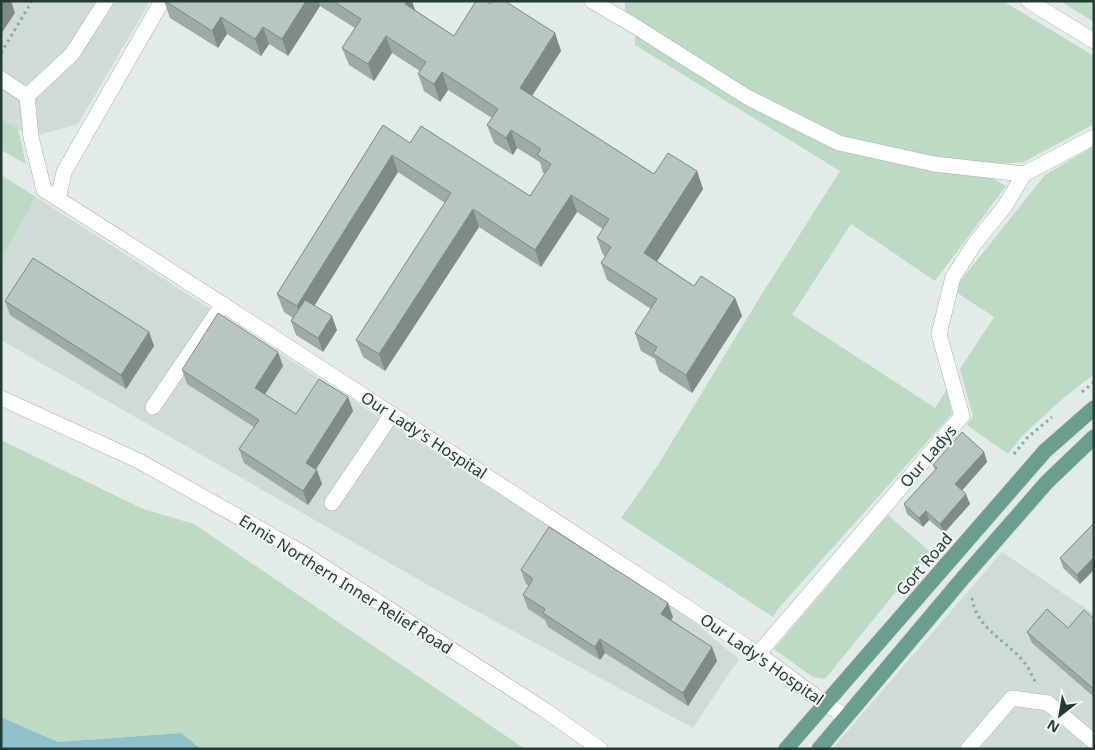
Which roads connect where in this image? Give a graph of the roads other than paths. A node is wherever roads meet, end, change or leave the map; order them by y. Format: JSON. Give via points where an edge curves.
{"nodes":[{"id":1,"x":106,"y":1,"type":"edge"},
{"id":2,"x":162,"y":1,"type":"edge"},
{"id":3,"x":592,"y":1,"type":"edge"},
{"id":4,"x":1029,"y":1,"type":"edge"},
{"id":5,"x":1094,"y":41,"type":"edge"},
{"id":6,"x":1,"y":79,"type":"edge"},
{"id":7,"x":27,"y":96,"type":"junction"},
{"id":8,"x":1094,"y":137,"type":"edge"},
{"id":9,"x":1024,"y":174,"type":"junction"},
{"id":10,"x":58,"y":199,"type":"junction"},
{"id":11,"x":223,"y":304,"type":"junction"},
{"id":12,"x":1,"y":398,"type":"edge"},
{"id":13,"x":153,"y":407,"type":"dead end"},
{"id":14,"x":1093,"y":409,"type":"edge"},
{"id":15,"x":392,"y":414,"type":"junction"},
{"id":16,"x":1094,"y":437,"type":"edge"},
{"id":17,"x":332,"y":503,"type":"dead end"},
{"id":18,"x":758,"y":654,"type":"junction"},
{"id":19,"x":825,"y":703,"type":"junction"},
{"id":20,"x":846,"y":717,"type":"junction"},
{"id":21,"x":1094,"y":742,"type":"edge"},
{"id":22,"x":822,"y":747,"type":"edge"},
{"id":23,"x":600,"y":749,"type":"edge"},
{"id":24,"x":786,"y":749,"type":"edge"},
{"id":25,"x":968,"y":749,"type":"edge"}],
"edges":[{"from":1,"to":7,"type":"street","via":[[72,54]]},
{"from":2,"to":10,"type":"street","via":[[64,172]]},
{"from":3,"to":9,"type":"street","via":[[747,97],[839,143],[934,164]]},
{"from":4,"to":5,"type":"street"},
{"from":6,"to":7,"type":"street"},
{"from":7,"to":10,"type":"street","name":"Our Lady's Hospital","via":[[31,137],[44,190]]},
{"from":8,"to":9,"type":"street"},
{"from":9,"to":18,"type":"street","name":"Our Ladys","via":[[1005,206],[953,277],[939,334],[962,416]]},
{"from":10,"to":11,"type":"street","name":"Our Lady's Hospital"},
{"from":11,"to":13,"type":"street"},
{"from":11,"to":15,"type":"street","name":"Our Lady's Hospital"},
{"from":12,"to":23,"type":"street","name":"Ennis Northern Inner Relief Road","via":[[139,461],[302,552]]},
{"from":14,"to":19,"type":"main road","name":"Gort Road","via":[[1045,451]]},
{"from":15,"to":17,"type":"street"},
{"from":15,"to":18,"type":"street","name":"Our Lady's Hospital"},
{"from":16,"to":20,"type":"main road","via":[[1047,482]]},
{"from":18,"to":19,"type":"street","name":"Our Lady's Hospital"},
{"from":19,"to":20,"type":"street","name":"Our Lady's Hospital"},
{"from":19,"to":24,"type":"main road","name":"Gort Road"},
{"from":20,"to":22,"type":"main road"},
{"from":21,"to":25,"type":"street","via":[[1048,703],[1012,698]]}]}
